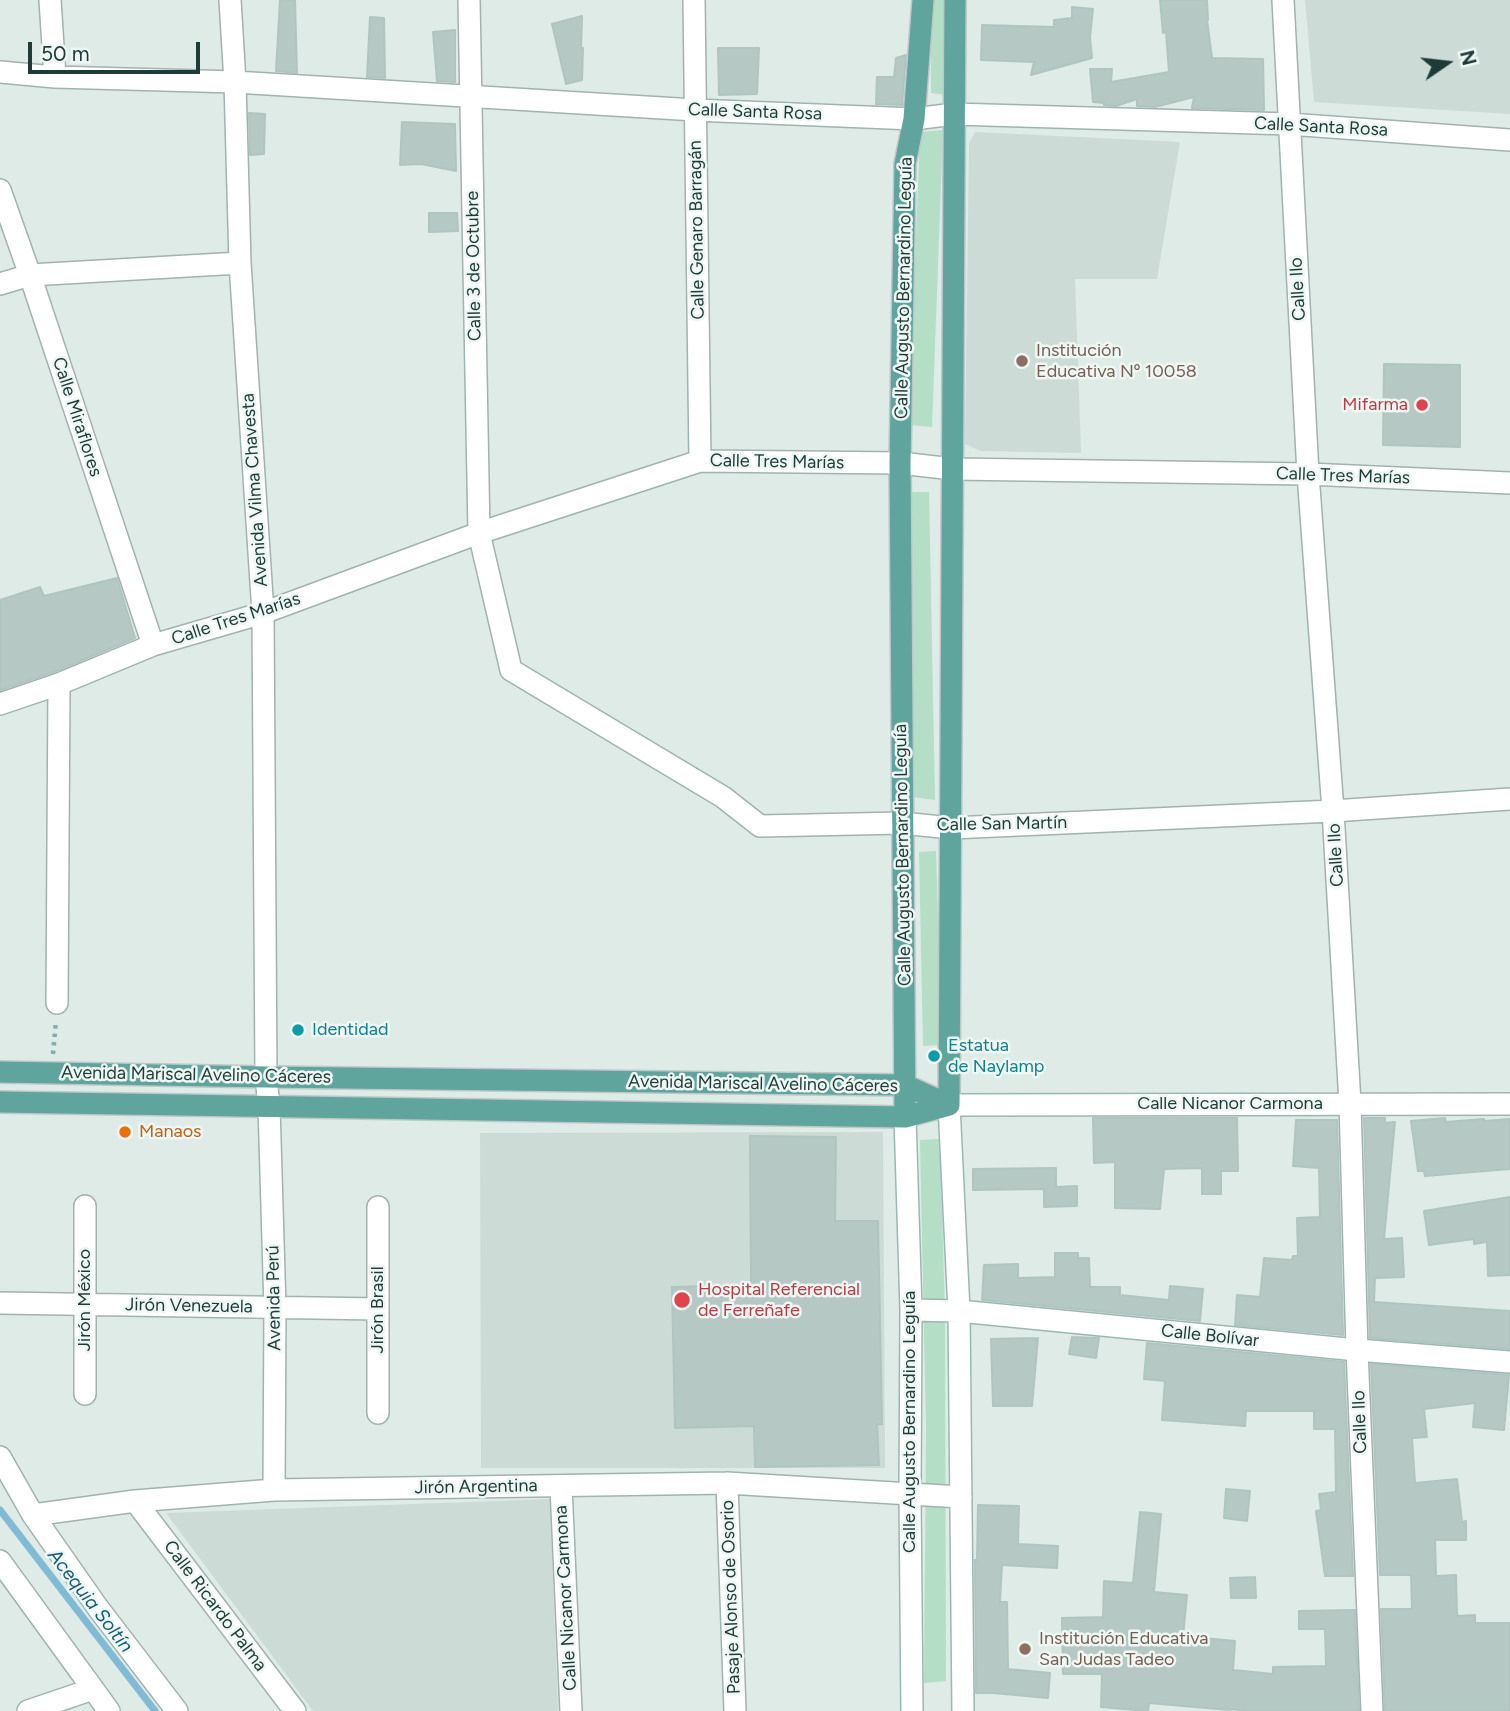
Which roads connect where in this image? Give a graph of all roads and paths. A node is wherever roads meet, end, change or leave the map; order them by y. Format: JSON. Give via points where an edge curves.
{"nodes":[{"id":1,"x":50,"y":0,"type":"edge"},
{"id":2,"x":230,"y":0,"type":"edge"},
{"id":3,"x":469,"y":0,"type":"edge"},
{"id":4,"x":694,"y":0,"type":"edge"},
{"id":5,"x":923,"y":0,"type":"edge"},
{"id":6,"x":955,"y":0,"type":"edge"},
{"id":7,"x":1283,"y":0,"type":"edge"},
{"id":8,"x":0,"y":72,"type":"edge"},
{"id":9,"x":55,"y":77,"type":"junction"},
{"id":10,"x":235,"y":82,"type":"junction"},
{"id":11,"x":470,"y":96,"type":"junction"},
{"id":12,"x":695,"y":110,"type":"junction"},
{"id":13,"x":954,"y":114,"type":"junction"},
{"id":14,"x":914,"y":119,"type":"junction"},
{"id":15,"x":1289,"y":124,"type":"junction"},
{"id":16,"x":1510,"y":139,"type":"edge"},
{"id":17,"x":0,"y":190,"type":"edge"},
{"id":18,"x":240,"y":263,"type":"junction"},
{"id":19,"x":30,"y":275,"type":"junction"},
{"id":20,"x":0,"y":285,"type":"edge"},
{"id":21,"x":700,"y":461,"type":"junction"},
{"id":22,"x":900,"y":463,"type":"junction"},
{"id":23,"x":953,"y":469,"type":"junction"},
{"id":24,"x":1308,"y":474,"type":"junction"},
{"id":25,"x":1510,"y":483,"type":"edge"},
{"id":26,"x":479,"y":533,"type":"junction"},
{"id":27,"x":263,"y":612,"type":"junction"},
{"id":28,"x":153,"y":645,"type":"junction"},
{"id":29,"x":59,"y":684,"type":"junction"},
{"id":30,"x":0,"y":704,"type":"edge"},
{"id":31,"x":1510,"y":800,"type":"edge"},
{"id":32,"x":1333,"y":811,"type":"junction"},
{"id":33,"x":902,"y":823,"type":"junction"},
{"id":34,"x":951,"y":828,"type":"junction"},
{"id":35,"x":57,"y":1003,"type":"joint"},
{"id":36,"x":0,"y":1072,"type":"edge"},
{"id":37,"x":51,"y":1073,"type":"junction"},
{"id":38,"x":266,"y":1077,"type":"junction"},
{"id":39,"x":905,"y":1085,"type":"junction"},
{"id":40,"x":0,"y":1102,"type":"edge"},
{"id":41,"x":1350,"y":1103,"type":"junction"},
{"id":42,"x":1510,"y":1104,"type":"edge"},
{"id":43,"x":949,"y":1105,"type":"junction"},
{"id":44,"x":269,"y":1106,"type":"junction"},
{"id":45,"x":905,"y":1117,"type":"junction"},
{"id":46,"x":85,"y":1206,"type":"dead end"},
{"id":47,"x":378,"y":1207,"type":"dead end"},
{"id":48,"x":0,"y":1303,"type":"edge"},
{"id":49,"x":85,"y":1305,"type":"junction"},
{"id":50,"x":275,"y":1308,"type":"junction"},
{"id":51,"x":378,"y":1309,"type":"junction"},
{"id":52,"x":911,"y":1310,"type":"junction"},
{"id":53,"x":959,"y":1311,"type":"junction"},
{"id":54,"x":1357,"y":1350,"type":"junction"},
{"id":55,"x":1510,"y":1362,"type":"edge"},
{"id":56,"x":85,"y":1394,"type":"dead end"},
{"id":57,"x":378,"y":1413,"type":"dead end"},
{"id":58,"x":0,"y":1457,"type":"edge"},
{"id":59,"x":727,"y":1483,"type":"junction"},
{"id":60,"x":561,"y":1486,"type":"junction"},
{"id":61,"x":274,"y":1490,"type":"junction"},
{"id":62,"x":910,"y":1495,"type":"junction"},
{"id":63,"x":961,"y":1497,"type":"junction"},
{"id":64,"x":135,"y":1501,"type":"junction"},
{"id":65,"x":33,"y":1515,"type":"junction"},
{"id":66,"x":0,"y":1561,"type":"edge"},
{"id":67,"x":93,"y":1689,"type":"junction"},
{"id":68,"x":28,"y":1711,"type":"edge"},
{"id":69,"x":109,"y":1711,"type":"edge"},
{"id":70,"x":177,"y":1711,"type":"edge"},
{"id":71,"x":295,"y":1711,"type":"edge"},
{"id":72,"x":571,"y":1711,"type":"edge"},
{"id":73,"x":735,"y":1711,"type":"edge"},
{"id":74,"x":912,"y":1711,"type":"edge"},
{"id":75,"x":963,"y":1711,"type":"edge"},
{"id":76,"x":1372,"y":1711,"type":"edge"}],
"edges":[{"from":1,"to":9,"type":"street"},
{"from":2,"to":10,"type":"street","name":"Avenida Vilma Chavesta"},
{"from":3,"to":11,"type":"street","name":"Calle 3 de Octubre"},
{"from":4,"to":12,"type":"street","name":"Calle Genaro Barragán"},
{"from":5,"to":14,"type":"main road","name":"Calle Augusto Bernardino Leguía"},
{"from":6,"to":13,"type":"main road"},
{"from":7,"to":15,"type":"street","name":"Calle Ilo"},
{"from":8,"to":9,"type":"street","name":"Calle Santa Rosa"},
{"from":9,"to":10,"type":"street","name":"Calle Santa Rosa"},
{"from":10,"to":11,"type":"street","name":"Calle Santa Rosa"},
{"from":10,"to":18,"type":"street","name":"Avenida Vilma Chavesta"},
{"from":11,"to":12,"type":"street","name":"Calle Santa Rosa"},
{"from":11,"to":26,"type":"street","name":"Calle 3 de Octubre"},
{"from":12,"to":14,"type":"street","name":"Calle Santa Rosa"},
{"from":12,"to":21,"type":"street","name":"Calle Genaro Barragán"},
{"from":13,"to":14,"type":"street","name":"Calle Santa Rosa"},
{"from":13,"to":15,"type":"street","name":"Calle Santa Rosa"},
{"from":13,"to":23,"type":"main road"},
{"from":14,"to":22,"type":"main road","name":"Calle Augusto Bernardino Leguía","via":[[905,164]]},
{"from":15,"to":16,"type":"street","name":"Calle Santa Rosa"},
{"from":15,"to":24,"type":"street","name":"Calle Ilo"},
{"from":17,"to":19,"type":"street","name":"Calle Miraflores"},
{"from":18,"to":19,"type":"street"},
{"from":18,"to":27,"type":"street","name":"Avenida Vilma Chavesta"},
{"from":19,"to":20,"type":"street"},
{"from":19,"to":28,"type":"street","name":"Calle Miraflores"},
{"from":21,"to":22,"type":"street","name":"Calle Tres Marías"},
{"from":21,"to":26,"type":"street","name":"Calle Tres Marías"},
{"from":22,"to":23,"type":"street","name":"Calle Tres Marías"},
{"from":22,"to":33,"type":"main road","name":"Calle Augusto Bernardino Leguía"},
{"from":23,"to":24,"type":"street","name":"Calle Tres Marías"},
{"from":23,"to":34,"type":"main road"},
{"from":24,"to":25,"type":"street","name":"Calle Tres Marías"},
{"from":24,"to":32,"type":"street","name":"Calle Ilo"},
{"from":26,"to":27,"type":"street","name":"Calle Tres Marías"},
{"from":26,"to":33,"type":"street","name":"Calle San Martín","via":[[511,670],[723,797],[760,826]]},
{"from":27,"to":28,"type":"street","name":"Calle Tres Marías"},
{"from":27,"to":38,"type":"street","name":"Avenida Vilma Chavesta"},
{"from":28,"to":29,"type":"street","name":"Calle Tres Marías"},
{"from":29,"to":30,"type":"street","name":"Calle Tres Marías"},
{"from":29,"to":35,"type":"street"},
{"from":31,"to":32,"type":"street","name":"Calle San Martín"},
{"from":32,"to":34,"type":"street","name":"Calle San Martín"},
{"from":32,"to":41,"type":"street","name":"Calle Ilo"},
{"from":33,"to":34,"type":"street","name":"Calle San Martín"},
{"from":33,"to":39,"type":"main road","name":"Calle Augusto Bernardino Leguía"},
{"from":34,"to":43,"type":"main road"},
{"from":35,"to":37,"type":"path"},
{"from":36,"to":37,"type":"main road","name":"Avenida Mariscal Avelino Cáceres"},
{"from":37,"to":38,"type":"main road","name":"Avenida Mariscal Avelino Cáceres"},
{"from":38,"to":39,"type":"main road","name":"Avenida Mariscal Avelino Cáceres"},
{"from":38,"to":44,"type":"street","name":"Avenida Vilma Chavesta"},
{"from":39,"to":43,"type":"main road","name":"Avenida Mariscal Avelino Cáceres"},
{"from":39,"to":45,"type":"main road","name":"Calle Augusto Bernardino Leguía"},
{"from":40,"to":44,"type":"main road","name":"Avenida Mariscal Avelino Cáceres"},
{"from":41,"to":42,"type":"street","name":"Calle Nicanor Carmona"},
{"from":41,"to":43,"type":"street","name":"Calle Nicanor Carmona"},
{"from":41,"to":54,"type":"street","name":"Calle Ilo"},
{"from":43,"to":45,"type":"main road","name":"Avenida Mariscal Avelino Cáceres"},
{"from":43,"to":53,"type":"street"},
{"from":44,"to":45,"type":"main road","name":"Avenida Mariscal Avelino Cáceres"},
{"from":44,"to":50,"type":"street","name":"Avenida Perú"},
{"from":45,"to":52,"type":"street","name":"Calle Augusto Bernardino Leguía"},
{"from":46,"to":49,"type":"street","name":"Jirón México"},
{"from":47,"to":51,"type":"street","name":"Jirón Brasil"},
{"from":48,"to":49,"type":"street","name":"Jirón Venezuela"},
{"from":49,"to":50,"type":"street","name":"Jirón Venezuela"},
{"from":49,"to":56,"type":"street","name":"Jirón México"},
{"from":50,"to":51,"type":"street","name":"Jirón Venezuela"},
{"from":50,"to":61,"type":"street","name":"Avenida Perú"},
{"from":51,"to":57,"type":"street","name":"Jirón Brasil"},
{"from":52,"to":53,"type":"street","name":"Calle Bolívar"},
{"from":52,"to":62,"type":"street","name":"Calle Augusto Bernardino Leguía"},
{"from":53,"to":54,"type":"street","name":"Calle Bolívar"},
{"from":53,"to":63,"type":"street"},
{"from":54,"to":55,"type":"street","name":"Calle Bolívar"},
{"from":54,"to":76,"type":"street","name":"Calle Ilo"},
{"from":58,"to":65,"type":"street"},
{"from":59,"to":60,"type":"street","name":"Jirón Argentina"},
{"from":59,"to":62,"type":"street","name":"Jirón Argentina"},
{"from":59,"to":73,"type":"street","name":"Pasaje Alonso de Osorio"},
{"from":60,"to":61,"type":"street","name":"Jirón Argentina"},
{"from":60,"to":72,"type":"street","name":"Calle Nicanor Carmona"},
{"from":61,"to":64,"type":"street","name":"Jirón Argentina"},
{"from":62,"to":63,"type":"street","name":"Jirón Argentina"},
{"from":62,"to":74,"type":"street","name":"Calle Augusto Bernardino Leguía"},
{"from":63,"to":75,"type":"street"},
{"from":64,"to":65,"type":"street","name":"Jirón Argentina"},
{"from":64,"to":71,"type":"street","name":"Calle Ricardo Palma"},
{"from":65,"to":70,"type":"street"},
{"from":66,"to":67,"type":"street"},
{"from":67,"to":68,"type":"street"},
{"from":67,"to":69,"type":"street"}]}
